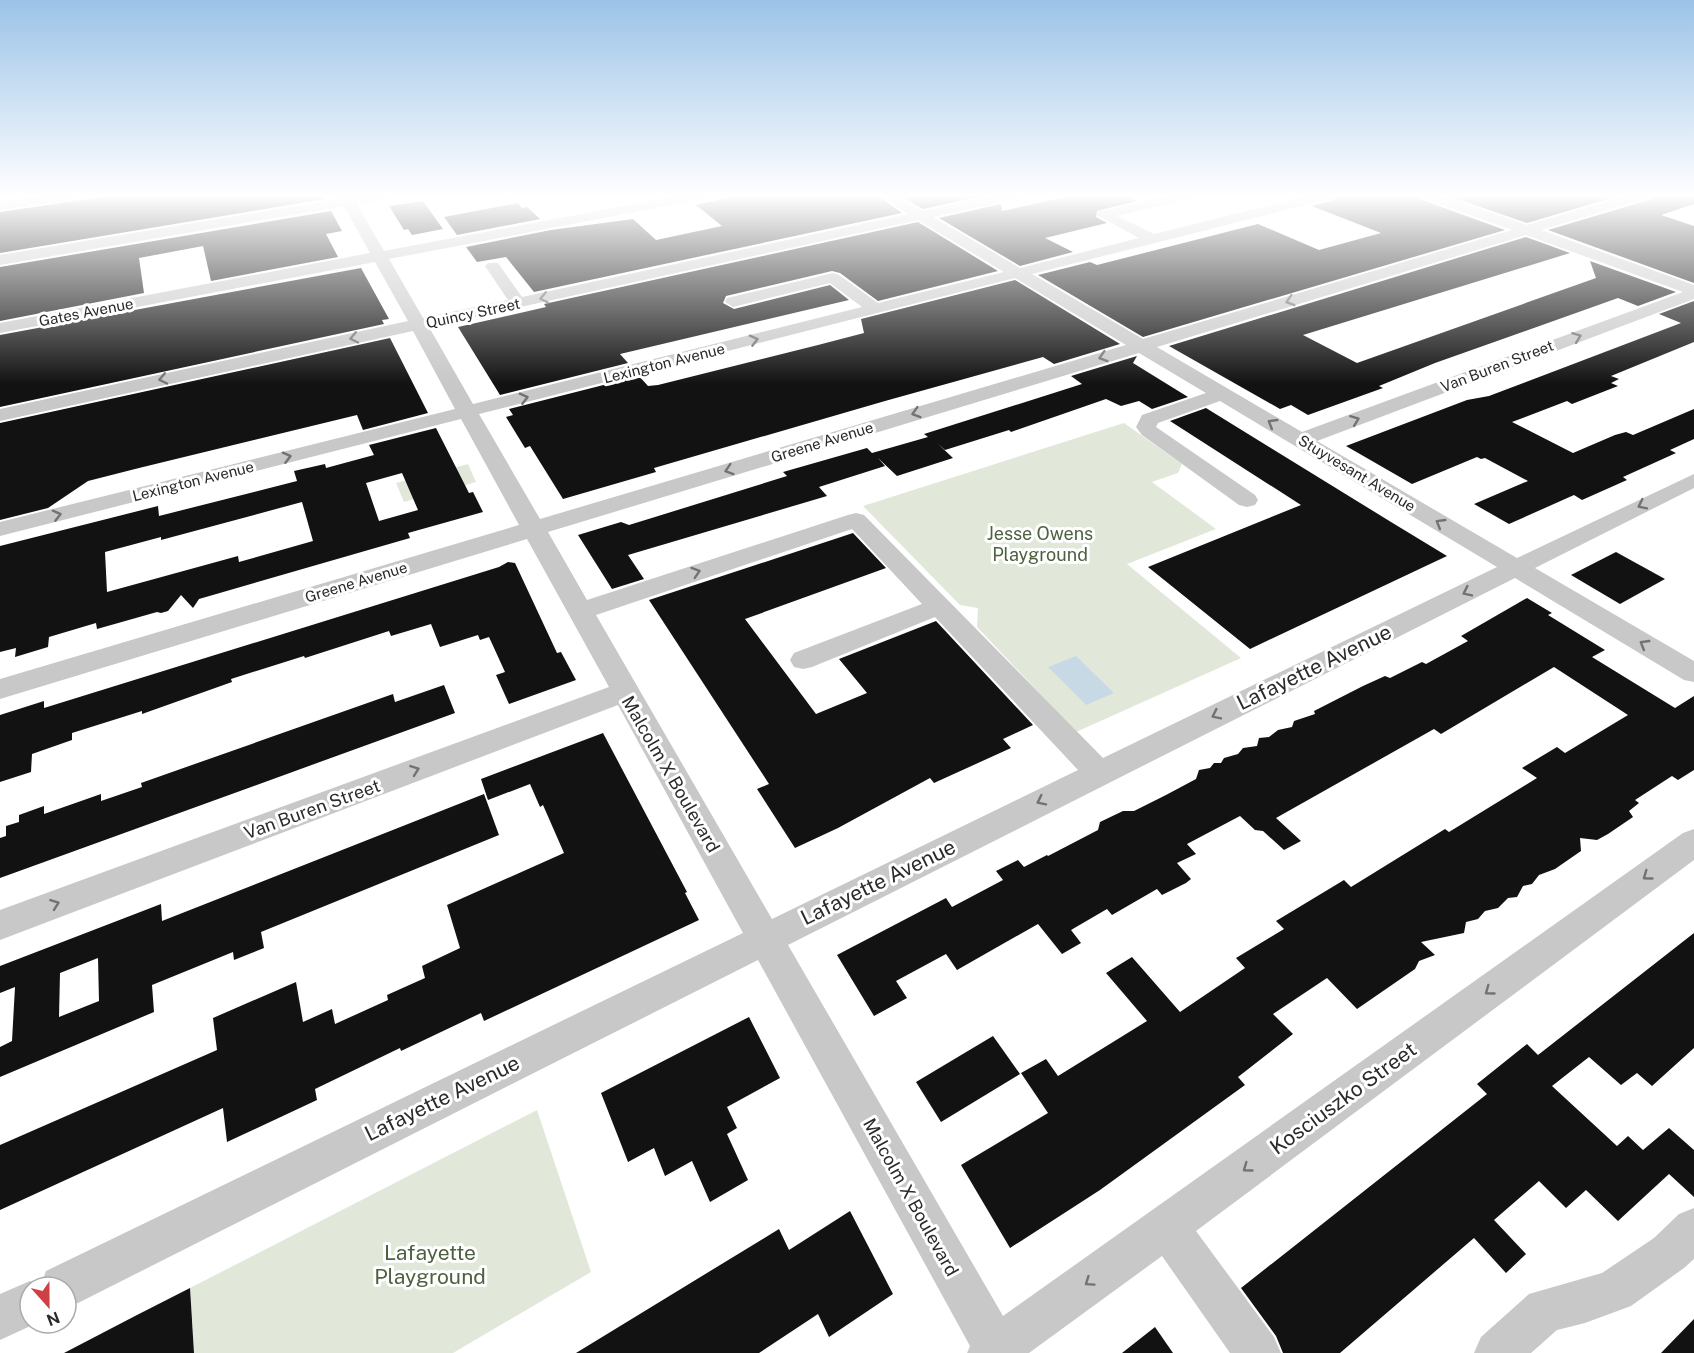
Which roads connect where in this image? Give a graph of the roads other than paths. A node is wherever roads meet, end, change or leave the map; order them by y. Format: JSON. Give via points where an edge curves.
{"nodes":[{"id":1,"x":368,"y":258,"type":"edge"},
{"id":2,"x":380,"y":258,"type":"edge"},
{"id":3,"x":726,"y":258,"type":"edge"},
{"id":4,"x":993,"y":258,"type":"edge"},
{"id":5,"x":1079,"y":258,"type":"edge"},
{"id":6,"x":1433,"y":258,"type":"edge"},
{"id":7,"x":1604,"y":258,"type":"edge"},
{"id":8,"x":493,"y":266,"type":"dead end"},
{"id":9,"x":1019,"y":274,"type":"junction"},
{"id":10,"x":1694,"y":291,"type":"edge"},
{"id":11,"x":733,"y":302,"type":"dead end"},
{"id":12,"x":519,"y":304,"type":"junction"},
{"id":13,"x":877,"y":310,"type":"junction"},
{"id":14,"x":418,"y":325,"type":"junction"},
{"id":15,"x":0,"y":328,"type":"edge"},
{"id":16,"x":1141,"y":346,"type":"junction"},
{"id":17,"x":1222,"y":394,"type":"junction"},
{"id":18,"x":467,"y":412,"type":"junction"},
{"id":19,"x":0,"y":415,"type":"edge"},
{"id":20,"x":1300,"y":440,"type":"junction"},
{"id":21,"x":1694,"y":480,"type":"edge"},
{"id":22,"x":1247,"y":500,"type":"dead end"},
{"id":23,"x":533,"y":529,"type":"junction"},
{"id":24,"x":0,"y":530,"type":"edge"},
{"id":25,"x":1516,"y":568,"type":"junction"},
{"id":26,"x":940,"y":606,"type":"junction"},
{"id":27,"x":580,"y":611,"type":"junction"},
{"id":28,"x":803,"y":660,"type":"dead end"},
{"id":29,"x":1694,"y":673,"type":"edge"},
{"id":30,"x":0,"y":689,"type":"edge"},
{"id":31,"x":625,"y":692,"type":"junction"},
{"id":32,"x":1099,"y":773,"type":"junction"},
{"id":33,"x":1694,"y":842,"type":"edge"},
{"id":34,"x":0,"y":925,"type":"edge"},
{"id":35,"x":764,"y":938,"type":"junction"},
{"id":36,"x":1167,"y":1227,"type":"junction"},
{"id":37,"x":1694,"y":1229,"type":"edge"},
{"id":38,"x":78,"y":1279,"type":"edge"},
{"id":39,"x":18,"y":1309,"type":"edge"},
{"id":40,"x":0,"y":1318,"type":"edge"},
{"id":41,"x":995,"y":1351,"type":"edge"},
{"id":42,"x":1258,"y":1353,"type":"edge"},
{"id":43,"x":1497,"y":1353,"type":"edge"}],
"edges":[{"from":1,"to":15,"type":"street","name":"Gates Avenue"},
{"from":2,"to":14,"type":"street","name":"Malcolm X Boulevard"},
{"from":3,"to":12,"type":"street","name":"Quincy Street","one_way":true},
{"from":4,"to":9,"type":"street","name":"Stuyvesant Avenue"},
{"from":5,"to":9,"type":"street","name":"Lexington Avenue"},
{"from":6,"to":16,"type":"street","name":"Greene Avenue","one_way":true},
{"from":7,"to":10,"type":"street"},
{"from":8,"to":12,"type":"street"},
{"from":9,"to":13,"type":"street","name":"Lexington Avenue"},
{"from":9,"to":16,"type":"street","name":"Stuyvesant Avenue"},
{"from":20,"to":10,"type":"street","name":"Van Buren Street","one_way":true},
{"from":11,"to":13,"type":"street","via":[[833,278]]},
{"from":12,"to":14,"type":"street","name":"Quincy Street"},
{"from":18,"to":13,"type":"street","name":"Lexington Avenue","one_way":true},
{"from":14,"to":18,"type":"street","name":"Malcolm X Boulevard"},
{"from":14,"to":19,"type":"street","name":"Quincy Street","one_way":true},
{"from":16,"to":17,"type":"street","name":"Stuyvesant Avenue"},
{"from":16,"to":23,"type":"street","name":"Greene Avenue","one_way":true},
{"from":20,"to":17,"type":"street","name":"Stuyvesant Avenue","one_way":true},
{"from":17,"to":22,"type":"street","via":[[1149,419],[1146,427]]},
{"from":18,"to":23,"type":"street","name":"Malcolm X Boulevard"},
{"from":24,"to":18,"type":"street","name":"Lexington Avenue","one_way":true},
{"from":25,"to":20,"type":"street","name":"Stuyvesant Avenue","one_way":true},
{"from":21,"to":25,"type":"street","name":"Lafayette Avenue","one_way":true},
{"from":23,"to":27,"type":"street","name":"Malcolm X Boulevard"},
{"from":23,"to":30,"type":"street","name":"Greene Avenue"},
{"from":29,"to":25,"type":"street","name":"Stuyvesant Avenue","one_way":true},
{"from":25,"to":32,"type":"street","name":"Lafayette Avenue","one_way":true},
{"from":27,"to":26,"type":"street","one_way":true,"via":[[855,520]]},
{"from":26,"to":28,"type":"street"},
{"from":26,"to":32,"type":"street"},
{"from":27,"to":31,"type":"street","name":"Malcolm X Boulevard"},
{"from":34,"to":31,"type":"street","name":"Van Buren Street","one_way":true},
{"from":31,"to":35,"type":"street","name":"Malcolm X Boulevard"},
{"from":32,"to":35,"type":"street","name":"Lafayette Avenue","one_way":true},
{"from":33,"to":36,"type":"street","name":"Kosciuszko Street","one_way":true},
{"from":35,"to":38,"type":"street","name":"Lafayette Avenue"},
{"from":35,"to":41,"type":"street","name":"Malcolm X Boulevard"},
{"from":36,"to":41,"type":"street","name":"Kosciuszko Street","one_way":true},
{"from":36,"to":42,"type":"street"},
{"from":37,"to":43,"type":"street","via":[[1669,1253],[1615,1290],[1545,1310]]},
{"from":39,"to":40,"type":"street"}]}
